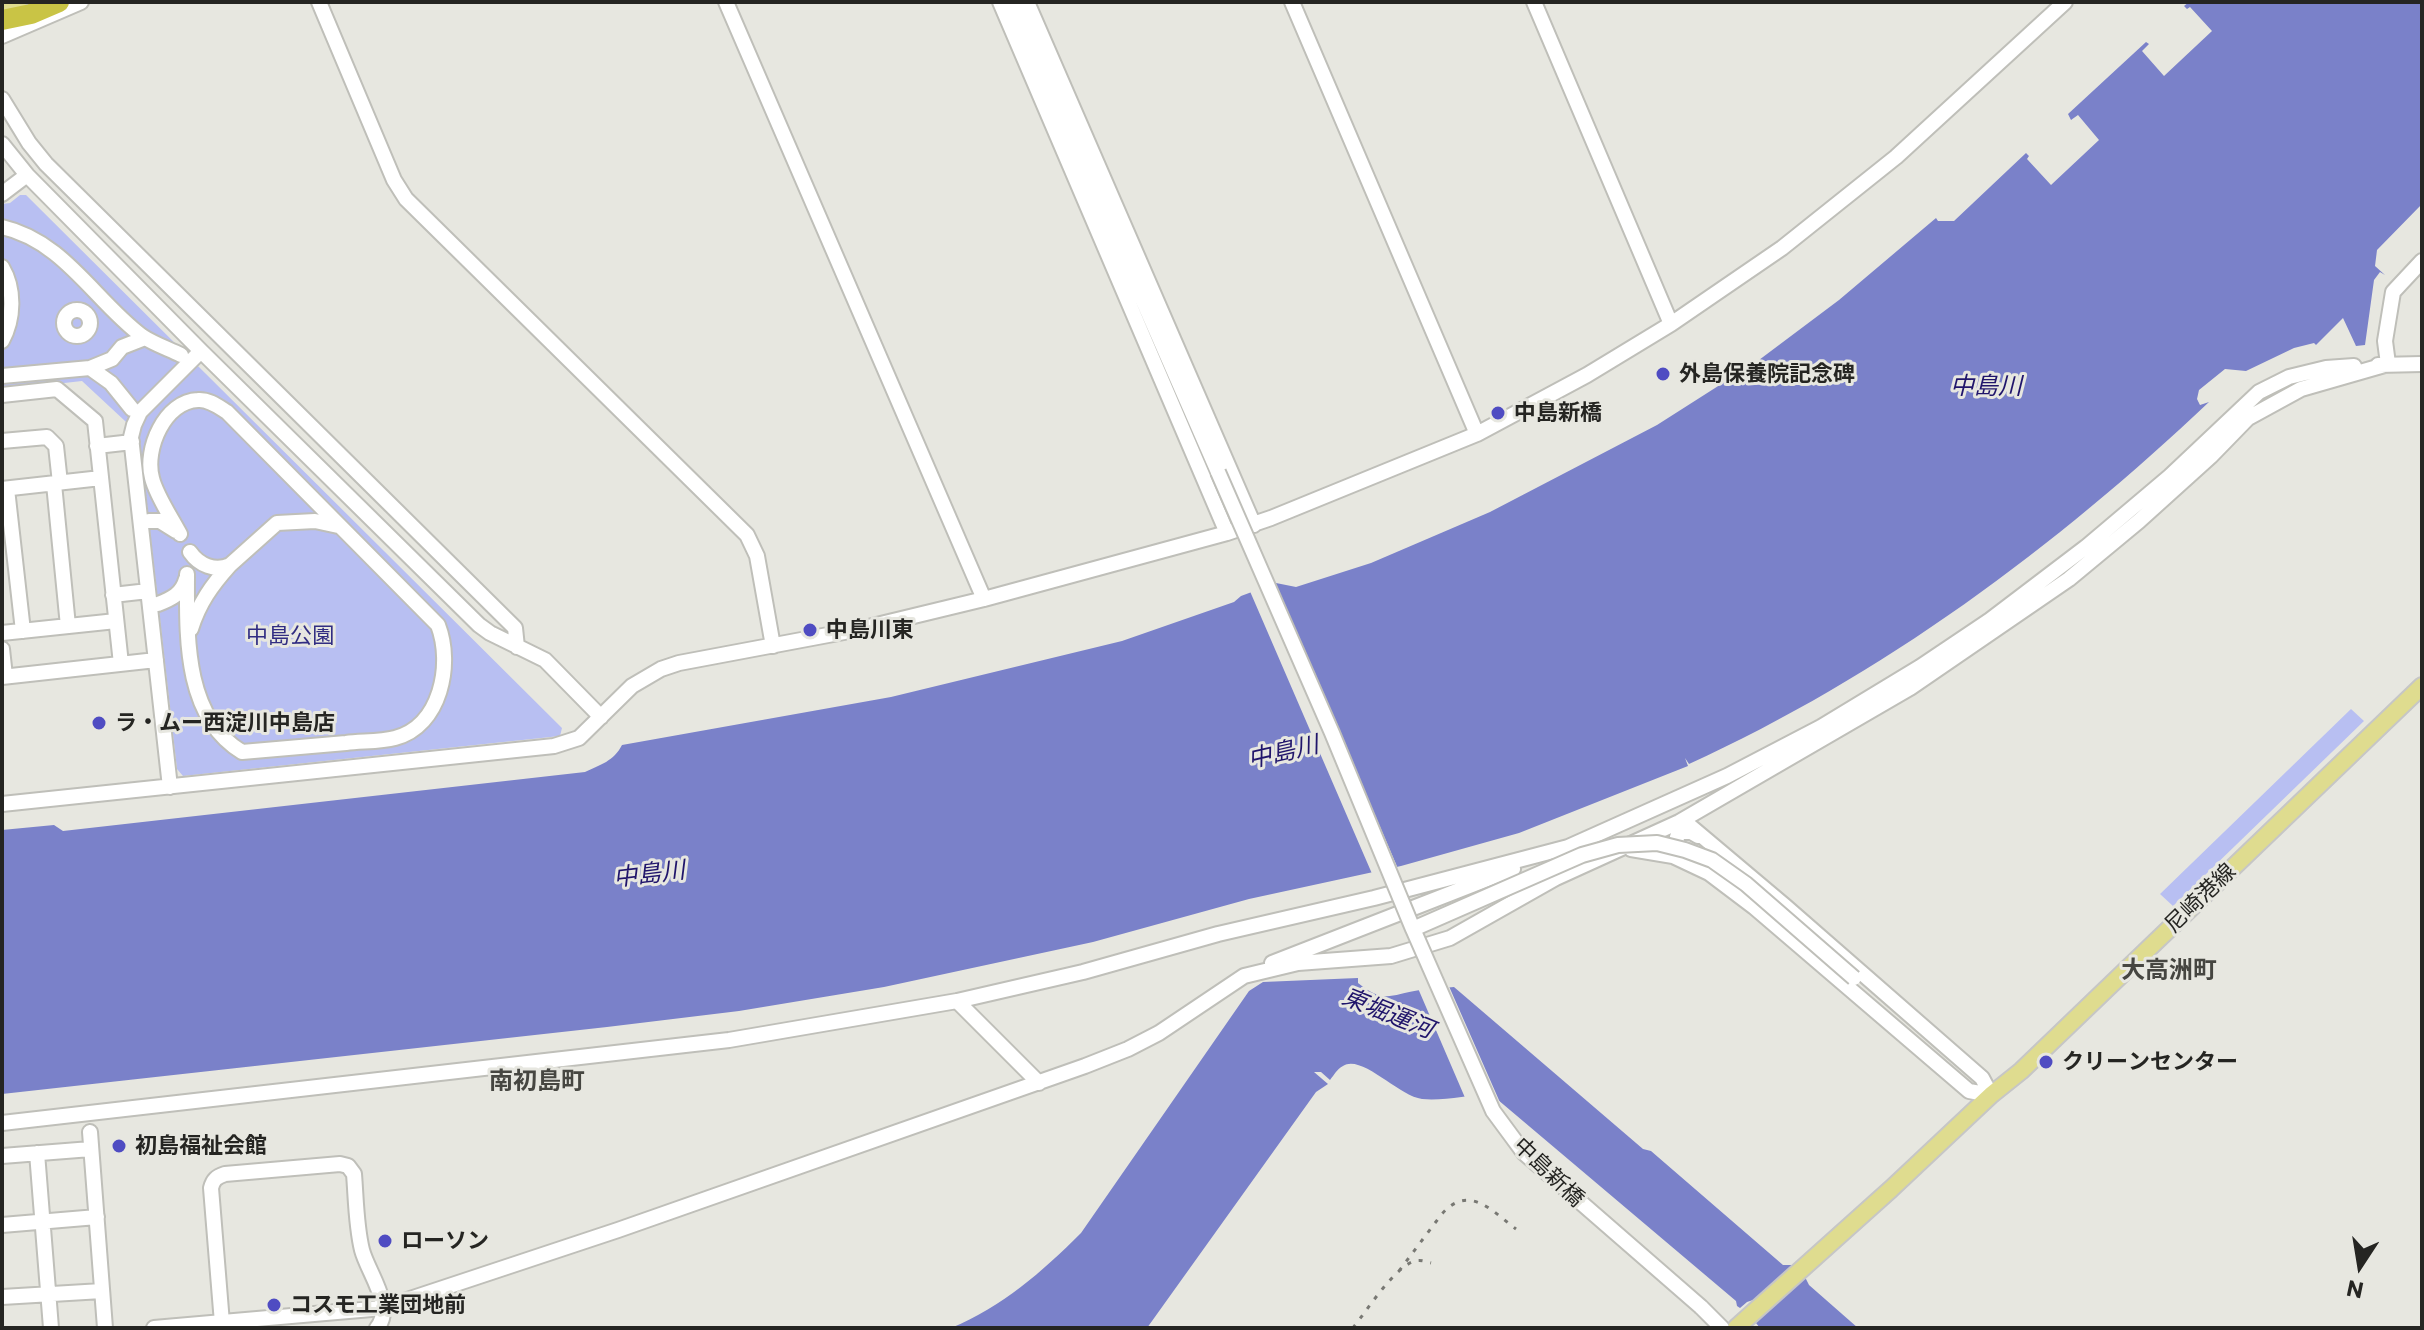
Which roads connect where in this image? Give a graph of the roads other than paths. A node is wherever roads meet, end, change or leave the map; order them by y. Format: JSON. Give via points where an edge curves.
{"nodes":[{"id":1,"x":18,"y":2,"type":"edge"},
{"id":2,"x":59,"y":2,"type":"edge"},
{"id":3,"x":72,"y":2,"type":"edge"},
{"id":4,"x":81,"y":2,"type":"edge"},
{"id":5,"x":319,"y":2,"type":"edge"},
{"id":6,"x":726,"y":2,"type":"edge"},
{"id":7,"x":1000,"y":2,"type":"edge"},
{"id":8,"x":1012,"y":2,"type":"edge"},
{"id":9,"x":1027,"y":2,"type":"edge"},
{"id":10,"x":1292,"y":2,"type":"edge"},
{"id":11,"x":1534,"y":2,"type":"edge"},
{"id":12,"x":2065,"y":2,"type":"edge"},
{"id":13,"x":2,"y":7,"type":"edge"},
{"id":14,"x":2,"y":20,"type":"edge"},
{"id":15,"x":2,"y":30,"type":"edge"},
{"id":16,"x":2,"y":36,"type":"edge"},
{"id":17,"x":2,"y":99,"type":"edge"},
{"id":18,"x":2,"y":144,"type":"edge"},
{"id":19,"x":27,"y":175,"type":"junction"},
{"id":20,"x":2,"y":194,"type":"edge"},
{"id":21,"x":2,"y":227,"type":"edge"},
{"id":22,"x":2422,"y":261,"type":"edge"},
{"id":23,"x":2,"y":267,"type":"edge"},
{"id":24,"x":121,"y":319,"type":"junction"},
{"id":25,"x":1671,"y":324,"type":"junction"},
{"id":26,"x":145,"y":338,"type":"junction"},
{"id":27,"x":2,"y":341,"type":"edge"},
{"id":28,"x":122,"y":347,"type":"junction"},
{"id":29,"x":201,"y":351,"type":"junction"},
{"id":30,"x":181,"y":355,"type":"dead end"},
{"id":31,"x":112,"y":359,"type":"junction"},
{"id":32,"x":2388,"y":364,"type":"junction"},
{"id":33,"x":2422,"y":364,"type":"edge"},
{"id":34,"x":90,"y":368,"type":"junction"},
{"id":35,"x":2,"y":376,"type":"edge"},
{"id":36,"x":111,"y":383,"type":"junction"},
{"id":37,"x":2,"y":395,"type":"edge"},
{"id":38,"x":132,"y":409,"type":"dead end"},
{"id":39,"x":1477,"y":434,"type":"junction"},
{"id":40,"x":2,"y":441,"type":"edge"},
{"id":41,"x":132,"y":442,"type":"junction"},
{"id":42,"x":97,"y":446,"type":"junction"},
{"id":43,"x":101,"y":478,"type":"junction"},
{"id":44,"x":57,"y":483,"type":"junction"},
{"id":45,"x":4,"y":489,"type":"edge"},
{"id":46,"x":149,"y":521,"type":"dead end"},
{"id":47,"x":1254,"y":525,"type":"junction"},
{"id":48,"x":339,"y":526,"type":"junction"},
{"id":49,"x":1227,"y":533,"type":"junction"},
{"id":50,"x":180,"y":534,"type":"junction"},
{"id":51,"x":190,"y":552,"type":"junction"},
{"id":52,"x":230,"y":565,"type":"junction"},
{"id":53,"x":187,"y":574,"type":"junction"},
{"id":54,"x":148,"y":591,"type":"junction"},
{"id":55,"x":113,"y":595,"type":"junction"},
{"id":56,"x":984,"y":599,"type":"junction"},
{"id":57,"x":158,"y":604,"type":"dead end"},
{"id":58,"x":116,"y":621,"type":"junction"},
{"id":59,"x":68,"y":626,"type":"junction"},
{"id":60,"x":23,"y":631,"type":"junction"},
{"id":61,"x":2,"y":633,"type":"edge"},
{"id":62,"x":188,"y":640,"type":"junction"},
{"id":63,"x":773,"y":646,"type":"junction"},
{"id":64,"x":517,"y":647,"type":"junction"},
{"id":65,"x":2,"y":649,"type":"edge"},
{"id":66,"x":156,"y":660,"type":"junction"},
{"id":67,"x":121,"y":664,"type":"junction"},
{"id":68,"x":4,"y":677,"type":"edge"},
{"id":69,"x":2422,"y":686,"type":"edge"},
{"id":70,"x":601,"y":717,"type":"junction"},
{"id":71,"x":170,"y":787,"type":"junction"},
{"id":72,"x":2,"y":804,"type":"edge"},
{"id":73,"x":1679,"y":822,"type":"junction"},
{"id":74,"x":1712,"y":845,"type":"junction"},
{"id":75,"x":1572,"y":846,"type":"junction"},
{"id":76,"x":1614,"y":851,"type":"junction"},
{"id":77,"x":1690,"y":862,"type":"junction"},
{"id":78,"x":1413,"y":929,"type":"junction"},
{"id":79,"x":1244,"y":976,"type":"junction"},
{"id":80,"x":957,"y":1001,"type":"junction"},
{"id":81,"x":1039,"y":1083,"type":"junction"},
{"id":82,"x":1991,"y":1095,"type":"junction"},
{"id":83,"x":2,"y":1123,"type":"edge"},
{"id":84,"x":90,"y":1132,"type":"dead end"},
{"id":85,"x":91,"y":1149,"type":"junction"},
{"id":86,"x":37,"y":1153,"type":"junction"},
{"id":87,"x":2,"y":1156,"type":"edge"},
{"id":88,"x":97,"y":1217,"type":"junction"},
{"id":89,"x":43,"y":1222,"type":"junction"},
{"id":90,"x":2,"y":1225,"type":"edge"},
{"id":91,"x":102,"y":1291,"type":"junction"},
{"id":92,"x":48,"y":1293,"type":"junction"},
{"id":93,"x":2,"y":1297,"type":"edge"},
{"id":94,"x":383,"y":1308,"type":"junction"},
{"id":95,"x":222,"y":1323,"type":"junction"},
{"id":96,"x":51,"y":1328,"type":"edge"},
{"id":97,"x":105,"y":1328,"type":"edge"},
{"id":98,"x":154,"y":1328,"type":"edge"},
{"id":99,"x":377,"y":1328,"type":"edge"},
{"id":100,"x":1722,"y":1328,"type":"edge"},
{"id":101,"x":1736,"y":1328,"type":"edge"}],
"edges":[{"from":1,"to":13,"type":"main road"},
{"from":2,"to":14,"type":"highway"},
{"from":3,"to":15,"type":"main road"},
{"from":4,"to":16,"type":"street"},
{"from":5,"to":63,"type":"street","via":[[399,190],[747,535],[757,556]]},
{"from":6,"to":56,"type":"street"},
{"from":7,"to":49,"type":"street"},
{"from":8,"to":78,"type":"street","name":"中島新橋","bridge":true},
{"from":9,"to":47,"type":"street"},
{"from":10,"to":39,"type":"street"},
{"from":11,"to":25,"type":"street"},
{"from":12,"to":25,"type":"street","via":[[1896,157],[1782,248]]},
{"from":17,"to":64,"type":"street","via":[[46,164],[515,628]]},
{"from":18,"to":19,"type":"street"},
{"from":19,"to":20,"type":"street"},
{"from":19,"to":29,"type":"street"},
{"from":21,"to":24,"type":"street","via":[[60,256]]},
{"from":22,"to":32,"type":"street","via":[[2393,292],[2385,341]]},
{"from":23,"to":27,"type":"street","via":[[11,315]]},
{"from":24,"to":26,"type":"street"},
{"from":24,"to":28,"type":"street"},
{"from":25,"to":39,"type":"street"},
{"from":26,"to":28,"type":"street"},
{"from":26,"to":30,"type":"street"},
{"from":28,"to":31,"type":"street"},
{"from":29,"to":41,"type":"street","via":[[140,412]]},
{"from":29,"to":64,"type":"street","via":[[479,625]]},
{"from":31,"to":34,"type":"street"},
{"from":31,"to":36,"type":"street"},
{"from":32,"to":33,"type":"street"},
{"from":32,"to":73,"type":"street","via":[[2301,389],[2248,418],[2069,579],[1910,688]]},
{"from":32,"to":75,"type":"street","via":[[2326,368],[2289,377],[2259,392],[2086,547],[1920,667],[1781,749]]},
{"from":34,"to":35,"type":"street"},
{"from":34,"to":36,"type":"street"},
{"from":36,"to":38,"type":"street"},
{"from":37,"to":42,"type":"street","via":[[57,389],[95,421]]},
{"from":39,"to":47,"type":"street"},
{"from":40,"to":44,"type":"street","via":[[47,437],[56,446]]},
{"from":41,"to":42,"type":"street"},
{"from":41,"to":54,"type":"street"},
{"from":42,"to":43,"type":"street"},
{"from":43,"to":44,"type":"street"},
{"from":43,"to":55,"type":"street"},
{"from":44,"to":45,"type":"street"},
{"from":44,"to":59,"type":"street"},
{"from":45,"to":60,"type":"street"},
{"from":46,"to":50,"type":"street","via":[[160,521]]},
{"from":47,"to":49,"type":"street"},
{"from":48,"to":50,"type":"street","via":[[227,412],[198,399],[168,417],[150,452],[152,477]]},
{"from":48,"to":52,"type":"street","via":[[277,523]]},
{"from":48,"to":62,"type":"street","via":[[438,625],[444,655],[442,689],[414,727],[395,738],[242,752],[205,712],[193,680]]},
{"from":49,"to":56,"type":"street"},
{"from":50,"to":51,"type":"street"},
{"from":51,"to":52,"type":"street","via":[[208,567]]},
{"from":51,"to":53,"type":"street"},
{"from":52,"to":62,"type":"street","via":[[196,613]]},
{"from":53,"to":57,"type":"street","via":[[180,591]]},
{"from":53,"to":62,"type":"street"},
{"from":54,"to":55,"type":"street"},
{"from":54,"to":66,"type":"street"},
{"from":55,"to":58,"type":"street"},
{"from":56,"to":63,"type":"street"},
{"from":58,"to":59,"type":"street"},
{"from":58,"to":67,"type":"street"},
{"from":59,"to":60,"type":"street"},
{"from":60,"to":61,"type":"street"},
{"from":63,"to":70,"type":"street","via":[[661,669],[632,686]]},
{"from":64,"to":70,"type":"street","via":[[545,660]]},
{"from":65,"to":68,"type":"street"},
{"from":66,"to":67,"type":"street"},
{"from":66,"to":71,"type":"street"},
{"from":67,"to":68,"type":"street"},
{"from":69,"to":82,"type":"main road","name":"尼崎港線"},
{"from":70,"to":71,"type":"street","via":[[579,738],[554,746]]},
{"from":71,"to":72,"type":"street"},
{"from":73,"to":74,"type":"street"},
{"from":73,"to":76,"type":"street"},
{"from":74,"to":77,"type":"street","via":[[1691,832],[1680,832],[1676,848]]},
{"from":74,"to":82,"type":"street","via":[[1982,1078]]},
{"from":75,"to":79,"type":"street"},
{"from":75,"to":80,"type":"street"},
{"from":76,"to":77,"type":"street","via":[[1643,850]]},
{"from":76,"to":79,"type":"street","via":[[1426,947],[1391,956],[1298,963]]},
{"from":77,"to":82,"type":"street","via":[[1754,907],[1969,1091]]},
{"from":78,"to":82,"type":"street","bridge":true,"via":[[1582,855],[1618,845],[1657,843],[1685,850],[1735,876]]},
{"from":78,"to":100,"type":"street","name":"中島新橋","bridge":true,"via":[[1493,1111],[1524,1153]]},
{"from":79,"to":81,"type":"street","via":[[1159,1033]]},
{"from":80,"to":81,"type":"street"},
{"from":80,"to":83,"type":"street","via":[[729,1040]]},
{"from":81,"to":94,"type":"street"},
{"from":82,"to":101,"type":"main road","name":"尼崎港線"},
{"from":84,"to":85,"type":"street"},
{"from":85,"to":86,"type":"street"},
{"from":85,"to":88,"type":"street"},
{"from":86,"to":87,"type":"street"},
{"from":86,"to":89,"type":"street"},
{"from":88,"to":89,"type":"street"},
{"from":88,"to":91,"type":"street"},
{"from":89,"to":90,"type":"street"},
{"from":89,"to":92,"type":"street"},
{"from":91,"to":92,"type":"street"},
{"from":91,"to":97,"type":"street"},
{"from":92,"to":93,"type":"street"},
{"from":92,"to":96,"type":"street"},
{"from":94,"to":95,"type":"street"},
{"from":94,"to":95,"type":"street","via":[[362,1249],[354,1174],[348,1166],[225,1174],[217,1176],[211,1188]]},
{"from":94,"to":99,"type":"street"},
{"from":95,"to":98,"type":"street"}]}
